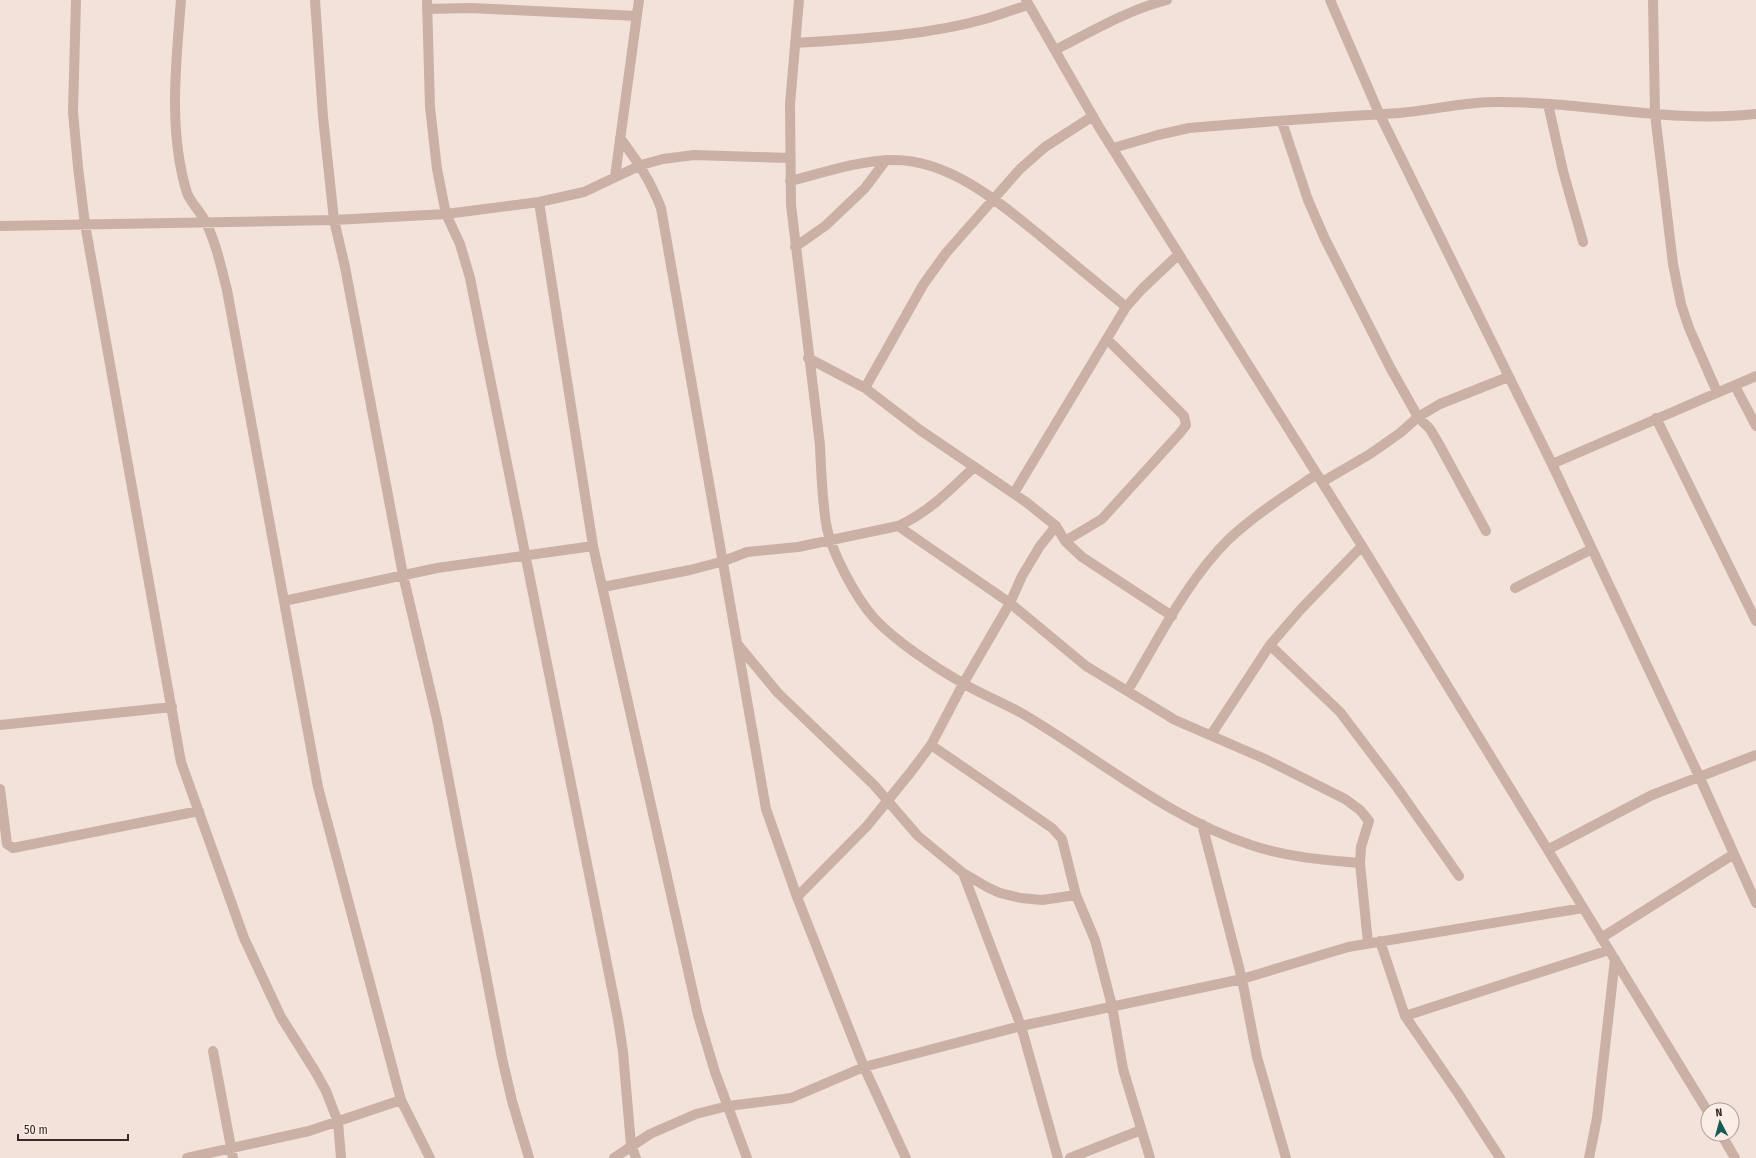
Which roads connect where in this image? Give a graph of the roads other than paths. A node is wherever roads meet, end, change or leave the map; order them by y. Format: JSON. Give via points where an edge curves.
{"nodes":[{"id":1,"x":76,"y":0,"type":"edge"},
{"id":2,"x":181,"y":0,"type":"edge"},
{"id":3,"x":315,"y":0,"type":"edge"},
{"id":4,"x":639,"y":0,"type":"edge"},
{"id":5,"x":799,"y":0,"type":"edge"},
{"id":6,"x":1167,"y":0,"type":"edge"},
{"id":7,"x":1330,"y":0,"type":"edge"},
{"id":8,"x":1653,"y":0,"type":"edge"},
{"id":9,"x":1027,"y":2,"type":"edge"},
{"id":10,"x":427,"y":4,"type":"edge"},
{"id":11,"x":637,"y":16,"type":"junction"},
{"id":12,"x":796,"y":43,"type":"junction"},
{"id":13,"x":1054,"y":50,"type":"junction"},
{"id":14,"x":1548,"y":104,"type":"junction"},
{"id":15,"x":1379,"y":113,"type":"junction"},
{"id":16,"x":1654,"y":114,"type":"junction"},
{"id":17,"x":1756,"y":114,"type":"edge"},
{"id":18,"x":1093,"y":116,"type":"junction"},
{"id":19,"x":1282,"y":122,"type":"junction"},
{"id":20,"x":620,"y":138,"type":"junction"},
{"id":21,"x":1113,"y":148,"type":"junction"},
{"id":22,"x":790,"y":158,"type":"junction"},
{"id":23,"x":886,"y":160,"type":"junction"},
{"id":24,"x":641,"y":165,"type":"junction"},
{"id":25,"x":615,"y":176,"type":"junction"},
{"id":26,"x":790,"y":181,"type":"junction"},
{"id":27,"x":993,"y":198,"type":"junction"},
{"id":28,"x":539,"y":202,"type":"junction"},
{"id":29,"x":446,"y":214,"type":"junction"},
{"id":30,"x":334,"y":220,"type":"junction"},
{"id":31,"x":205,"y":221,"type":"junction"},
{"id":32,"x":85,"y":224,"type":"junction"},
{"id":33,"x":0,"y":226,"type":"edge"},
{"id":34,"x":1583,"y":242,"type":"dead end"},
{"id":35,"x":796,"y":247,"type":"junction"},
{"id":36,"x":1179,"y":254,"type":"junction"},
{"id":37,"x":1126,"y":307,"type":"junction"},
{"id":38,"x":1107,"y":339,"type":"junction"},
{"id":39,"x":808,"y":358,"type":"junction"},
{"id":40,"x":1756,"y":376,"type":"edge"},
{"id":41,"x":1508,"y":377,"type":"junction"},
{"id":42,"x":1735,"y":386,"type":"junction"},
{"id":43,"x":865,"y":388,"type":"junction"},
{"id":44,"x":1717,"y":392,"type":"junction"},
{"id":45,"x":1418,"y":417,"type":"junction"},
{"id":46,"x":1656,"y":418,"type":"junction"},
{"id":47,"x":1756,"y":426,"type":"edge"},
{"id":48,"x":1552,"y":464,"type":"junction"},
{"id":49,"x":974,"y":467,"type":"junction"},
{"id":50,"x":1319,"y":478,"type":"junction"},
{"id":51,"x":1014,"y":494,"type":"junction"},
{"id":52,"x":898,"y":526,"type":"junction"},
{"id":53,"x":1056,"y":526,"type":"junction"},
{"id":54,"x":1486,"y":531,"type":"dead end"},
{"id":55,"x":831,"y":541,"type":"junction"},
{"id":56,"x":1065,"y":541,"type":"junction"},
{"id":57,"x":594,"y":546,"type":"junction"},
{"id":58,"x":1362,"y":546,"type":"junction"},
{"id":59,"x":1592,"y":549,"type":"junction"},
{"id":60,"x":526,"y":556,"type":"junction"},
{"id":61,"x":724,"y":561,"type":"junction"},
{"id":62,"x":403,"y":575,"type":"junction"},
{"id":63,"x":603,"y":587,"type":"junction"},
{"id":64,"x":1515,"y":588,"type":"dead end"},
{"id":65,"x":284,"y":601,"type":"junction"},
{"id":66,"x":1010,"y":603,"type":"junction"},
{"id":67,"x":1172,"y":616,"type":"junction"},
{"id":68,"x":1756,"y":621,"type":"edge"},
{"id":69,"x":738,"y":645,"type":"junction"},
{"id":70,"x":1270,"y":645,"type":"junction"},
{"id":71,"x":964,"y":684,"type":"junction"},
{"id":72,"x":1128,"y":690,"type":"junction"},
{"id":73,"x":172,"y":707,"type":"junction"},
{"id":74,"x":0,"y":725,"type":"edge"},
{"id":75,"x":1211,"y":736,"type":"junction"},
{"id":76,"x":931,"y":745,"type":"junction"},
{"id":77,"x":1756,"y":755,"type":"edge"},
{"id":78,"x":1700,"y":776,"type":"junction"},
{"id":79,"x":0,"y":789,"type":"edge"},
{"id":80,"x":888,"y":800,"type":"junction"},
{"id":81,"x":199,"y":811,"type":"junction"},
{"id":82,"x":1202,"y":824,"type":"junction"},
{"id":83,"x":1549,"y":849,"type":"junction"},
{"id":84,"x":1734,"y":854,"type":"junction"},
{"id":85,"x":1360,"y":863,"type":"junction"},
{"id":86,"x":963,"y":873,"type":"junction"},
{"id":87,"x":1459,"y":876,"type":"dead end"},
{"id":88,"x":1076,"y":895,"type":"junction"},
{"id":89,"x":797,"y":897,"type":"junction"},
{"id":90,"x":1756,"y":903,"type":"edge"},
{"id":91,"x":1582,"y":908,"type":"junction"},
{"id":92,"x":1602,"y":938,"type":"junction"},
{"id":93,"x":1380,"y":941,"type":"junction"},
{"id":94,"x":1368,"y":943,"type":"junction"},
{"id":95,"x":1609,"y":950,"type":"junction"},
{"id":96,"x":1615,"y":959,"type":"junction"},
{"id":97,"x":1242,"y":979,"type":"junction"},
{"id":98,"x":1112,"y":1006,"type":"junction"},
{"id":99,"x":1404,"y":1016,"type":"junction"},
{"id":100,"x":1021,"y":1026,"type":"junction"},
{"id":101,"x":213,"y":1051,"type":"dead end"},
{"id":102,"x":864,"y":1067,"type":"junction"},
{"id":103,"x":402,"y":1100,"type":"junction"},
{"id":104,"x":1702,"y":1102,"type":"edge"},
{"id":105,"x":728,"y":1106,"type":"junction"},
{"id":106,"x":338,"y":1122,"type":"junction"},
{"id":107,"x":1141,"y":1130,"type":"junction"},
{"id":108,"x":1726,"y":1142,"type":"edge"},
{"id":109,"x":631,"y":1145,"type":"junction"},
{"id":110,"x":232,"y":1153,"type":"edge"},
{"id":111,"x":1282,"y":1157,"type":"edge"},
{"id":112,"x":187,"y":1158,"type":"edge"},
{"id":113,"x":341,"y":1158,"type":"edge"},
{"id":114,"x":430,"y":1158,"type":"edge"},
{"id":115,"x":529,"y":1158,"type":"edge"},
{"id":116,"x":614,"y":1158,"type":"edge"},
{"id":117,"x":636,"y":1158,"type":"edge"},
{"id":118,"x":747,"y":1158,"type":"edge"},
{"id":119,"x":906,"y":1158,"type":"edge"},
{"id":120,"x":1058,"y":1158,"type":"edge"},
{"id":121,"x":1070,"y":1158,"type":"edge"},
{"id":122,"x":1150,"y":1158,"type":"edge"},
{"id":123,"x":1500,"y":1158,"type":"edge"},
{"id":124,"x":1589,"y":1158,"type":"edge"},
{"id":125,"x":1735,"y":1158,"type":"edge"}],
"edges":[{"from":1,"to":32,"type":"street","via":[[73,112]]},
{"from":2,"to":31,"type":"street","via":[[175,113],[179,162],[188,195]]},
{"from":3,"to":30,"type":"street","via":[[323,118]]},
{"from":4,"to":11,"type":"street"},
{"from":5,"to":12,"type":"street"},
{"from":6,"to":13,"type":"street","via":[[1125,15]]},
{"from":7,"to":15,"type":"street"},
{"from":8,"to":16,"type":"street"},
{"from":9,"to":12,"type":"street","via":[[984,19],[944,28]]},
{"from":9,"to":13,"type":"street"},
{"from":10,"to":11,"type":"street"},
{"from":10,"to":29,"type":"street","via":[[431,115],[437,168]]},
{"from":11,"to":20,"type":"street"},
{"from":12,"to":22,"type":"street","via":[[790,104]]},
{"from":13,"to":18,"type":"street"},
{"from":14,"to":15,"type":"street","via":[[1467,103],[1417,111]]},
{"from":14,"to":16,"type":"street"},
{"from":14,"to":34,"type":"street","via":[[1562,171]]},
{"from":15,"to":19,"type":"street"},
{"from":15,"to":41,"type":"street"},
{"from":16,"to":17,"type":"street","via":[[1713,118]]},
{"from":16,"to":44,"type":"street","via":[[1673,264],[1681,304]]},
{"from":18,"to":21,"type":"street"},
{"from":18,"to":27,"type":"street","via":[[1045,148],[1020,169]]},
{"from":19,"to":21,"type":"street","via":[[1189,128]]},
{"from":19,"to":45,"type":"street","via":[[1308,200],[1325,239]]},
{"from":20,"to":24,"type":"street"},
{"from":20,"to":25,"type":"street"},
{"from":21,"to":36,"type":"street"},
{"from":22,"to":24,"type":"street","via":[[694,155]]},
{"from":22,"to":26,"type":"street"},
{"from":23,"to":26,"type":"street","via":[[840,168]]},
{"from":23,"to":27,"type":"street","via":[[913,161],[930,165],[950,173]]},
{"from":23,"to":35,"type":"street","via":[[865,188],[825,226]]},
{"from":24,"to":25,"type":"street"},
{"from":24,"to":61,"type":"street","via":[[652,184],[660,208]]},
{"from":25,"to":28,"type":"street","via":[[584,192]]},
{"from":26,"to":35,"type":"street"},
{"from":27,"to":37,"type":"street"},
{"from":27,"to":43,"type":"street","via":[[946,253],[923,285]]},
{"from":28,"to":29,"type":"street"},
{"from":28,"to":57,"type":"street"},
{"from":29,"to":30,"type":"street"},
{"from":29,"to":60,"type":"street","via":[[460,244],[470,278]]},
{"from":30,"to":31,"type":"street"},
{"from":30,"to":62,"type":"street"},
{"from":31,"to":32,"type":"street"},
{"from":31,"to":65,"type":"street","via":[[217,251],[227,290]]},
{"from":32,"to":33,"type":"street"},
{"from":32,"to":73,"type":"street"},
{"from":35,"to":39,"type":"street"},
{"from":36,"to":37,"type":"street"},
{"from":36,"to":50,"type":"street"},
{"from":37,"to":38,"type":"street"},
{"from":38,"to":51,"type":"street"},
{"from":38,"to":56,"type":"street","via":[[1184,416],[1186,425],[1102,519]]},
{"from":39,"to":43,"type":"street"},
{"from":39,"to":55,"type":"street","via":[[820,445],[826,524]]},
{"from":40,"to":42,"type":"street"},
{"from":41,"to":45,"type":"street","via":[[1440,404]]},
{"from":41,"to":48,"type":"street"},
{"from":42,"to":44,"type":"street"},
{"from":42,"to":47,"type":"street"},
{"from":43,"to":49,"type":"street"},
{"from":44,"to":46,"type":"street"},
{"from":45,"to":50,"type":"street","via":[[1370,454]]},
{"from":45,"to":54,"type":"street","via":[[1430,429]]},
{"from":46,"to":48,"type":"street"},
{"from":46,"to":68,"type":"street"},
{"from":48,"to":59,"type":"street"},
{"from":49,"to":51,"type":"street"},
{"from":49,"to":52,"type":"street","via":[[929,508]]},
{"from":50,"to":58,"type":"street"},
{"from":50,"to":67,"type":"street","via":[[1250,520],[1228,540],[1209,561]]},
{"from":51,"to":53,"type":"street"},
{"from":52,"to":55,"type":"street"},
{"from":52,"to":66,"type":"street"},
{"from":53,"to":56,"type":"street"},
{"from":53,"to":66,"type":"street","via":[[1022,576]]},
{"from":55,"to":61,"type":"street","via":[[747,552]]},
{"from":55,"to":71,"type":"street","via":[[854,590],[874,618],[914,652]]},
{"from":56,"to":67,"type":"street","via":[[1082,557]]},
{"from":57,"to":60,"type":"street"},
{"from":57,"to":63,"type":"street"},
{"from":58,"to":70,"type":"street"},
{"from":58,"to":83,"type":"street"},
{"from":59,"to":64,"type":"street"},
{"from":59,"to":78,"type":"street"},
{"from":60,"to":62,"type":"street"},
{"from":60,"to":109,"type":"street","via":[[619,1026]]},
{"from":61,"to":63,"type":"street"},
{"from":61,"to":69,"type":"street"},
{"from":62,"to":65,"type":"street"},
{"from":62,"to":115,"type":"street","via":[[437,719],[502,1058]]},
{"from":63,"to":105,"type":"street","via":[[698,1015]]},
{"from":65,"to":103,"type":"street","via":[[318,787]]},
{"from":66,"to":71,"type":"street"},
{"from":66,"to":72,"type":"street","via":[[1086,666]]},
{"from":67,"to":72,"type":"street"},
{"from":69,"to":80,"type":"street","via":[[778,693]]},
{"from":69,"to":89,"type":"street","via":[[766,809]]},
{"from":70,"to":75,"type":"street"},
{"from":70,"to":87,"type":"street","via":[[1340,712]]},
{"from":71,"to":76,"type":"street"},
{"from":71,"to":82,"type":"street","via":[[1026,716],[1154,797]]},
{"from":72,"to":75,"type":"street","via":[[1175,720]]},
{"from":73,"to":74,"type":"street"},
{"from":73,"to":81,"type":"street","via":[[182,762]]},
{"from":75,"to":85,"type":"street","via":[[1345,799],[1360,810],[1370,824],[1361,847]]},
{"from":76,"to":80,"type":"street"},
{"from":76,"to":88,"type":"street","via":[[1059,834],[1064,843]]},
{"from":77,"to":78,"type":"street"},
{"from":78,"to":83,"type":"street","via":[[1652,795]]},
{"from":78,"to":84,"type":"street"},
{"from":79,"to":81,"type":"street","via":[[7,844],[13,848]]},
{"from":80,"to":86,"type":"street","via":[[918,836]]},
{"from":80,"to":89,"type":"street","via":[[862,832]]},
{"from":81,"to":106,"type":"street","via":[[244,938],[281,1018],[326,1091]]},
{"from":82,"to":85,"type":"street","via":[[1251,846],[1298,858]]},
{"from":82,"to":97,"type":"street"},
{"from":83,"to":91,"type":"street"},
{"from":84,"to":90,"type":"street"},
{"from":84,"to":92,"type":"street"},
{"from":85,"to":94,"type":"street"},
{"from":86,"to":88,"type":"street","via":[[1000,893],[1021,898],[1042,900]]},
{"from":86,"to":100,"type":"street"},
{"from":88,"to":98,"type":"street","via":[[1095,940]]},
{"from":89,"to":102,"type":"street"},
{"from":91,"to":92,"type":"street"},
{"from":91,"to":93,"type":"street"},
{"from":92,"to":95,"type":"street"},
{"from":93,"to":94,"type":"street"},
{"from":93,"to":99,"type":"street"},
{"from":94,"to":97,"type":"street","via":[[1348,946]]},
{"from":95,"to":96,"type":"street"},
{"from":95,"to":99,"type":"street"},
{"from":96,"to":104,"type":"street"},
{"from":96,"to":124,"type":"street"},
{"from":97,"to":98,"type":"street"},
{"from":97,"to":111,"type":"street","via":[[1257,1057]]},
{"from":98,"to":100,"type":"street"},
{"from":98,"to":107,"type":"street","via":[[1123,1069]]},
{"from":99,"to":123,"type":"street"},
{"from":100,"to":102,"type":"street"},
{"from":100,"to":120,"type":"street"},
{"from":101,"to":110,"type":"street"},
{"from":102,"to":105,"type":"street","via":[[791,1098]]},
{"from":102,"to":119,"type":"street"},
{"from":103,"to":106,"type":"street"},
{"from":103,"to":114,"type":"street"},
{"from":105,"to":109,"type":"street","via":[[674,1123]]},
{"from":105,"to":118,"type":"street"},
{"from":106,"to":110,"type":"street"},
{"from":106,"to":113,"type":"street"},
{"from":107,"to":121,"type":"street"},
{"from":107,"to":122,"type":"street"},
{"from":108,"to":125,"type":"street"},
{"from":109,"to":116,"type":"street"},
{"from":109,"to":117,"type":"street"},
{"from":110,"to":112,"type":"street"}]}
